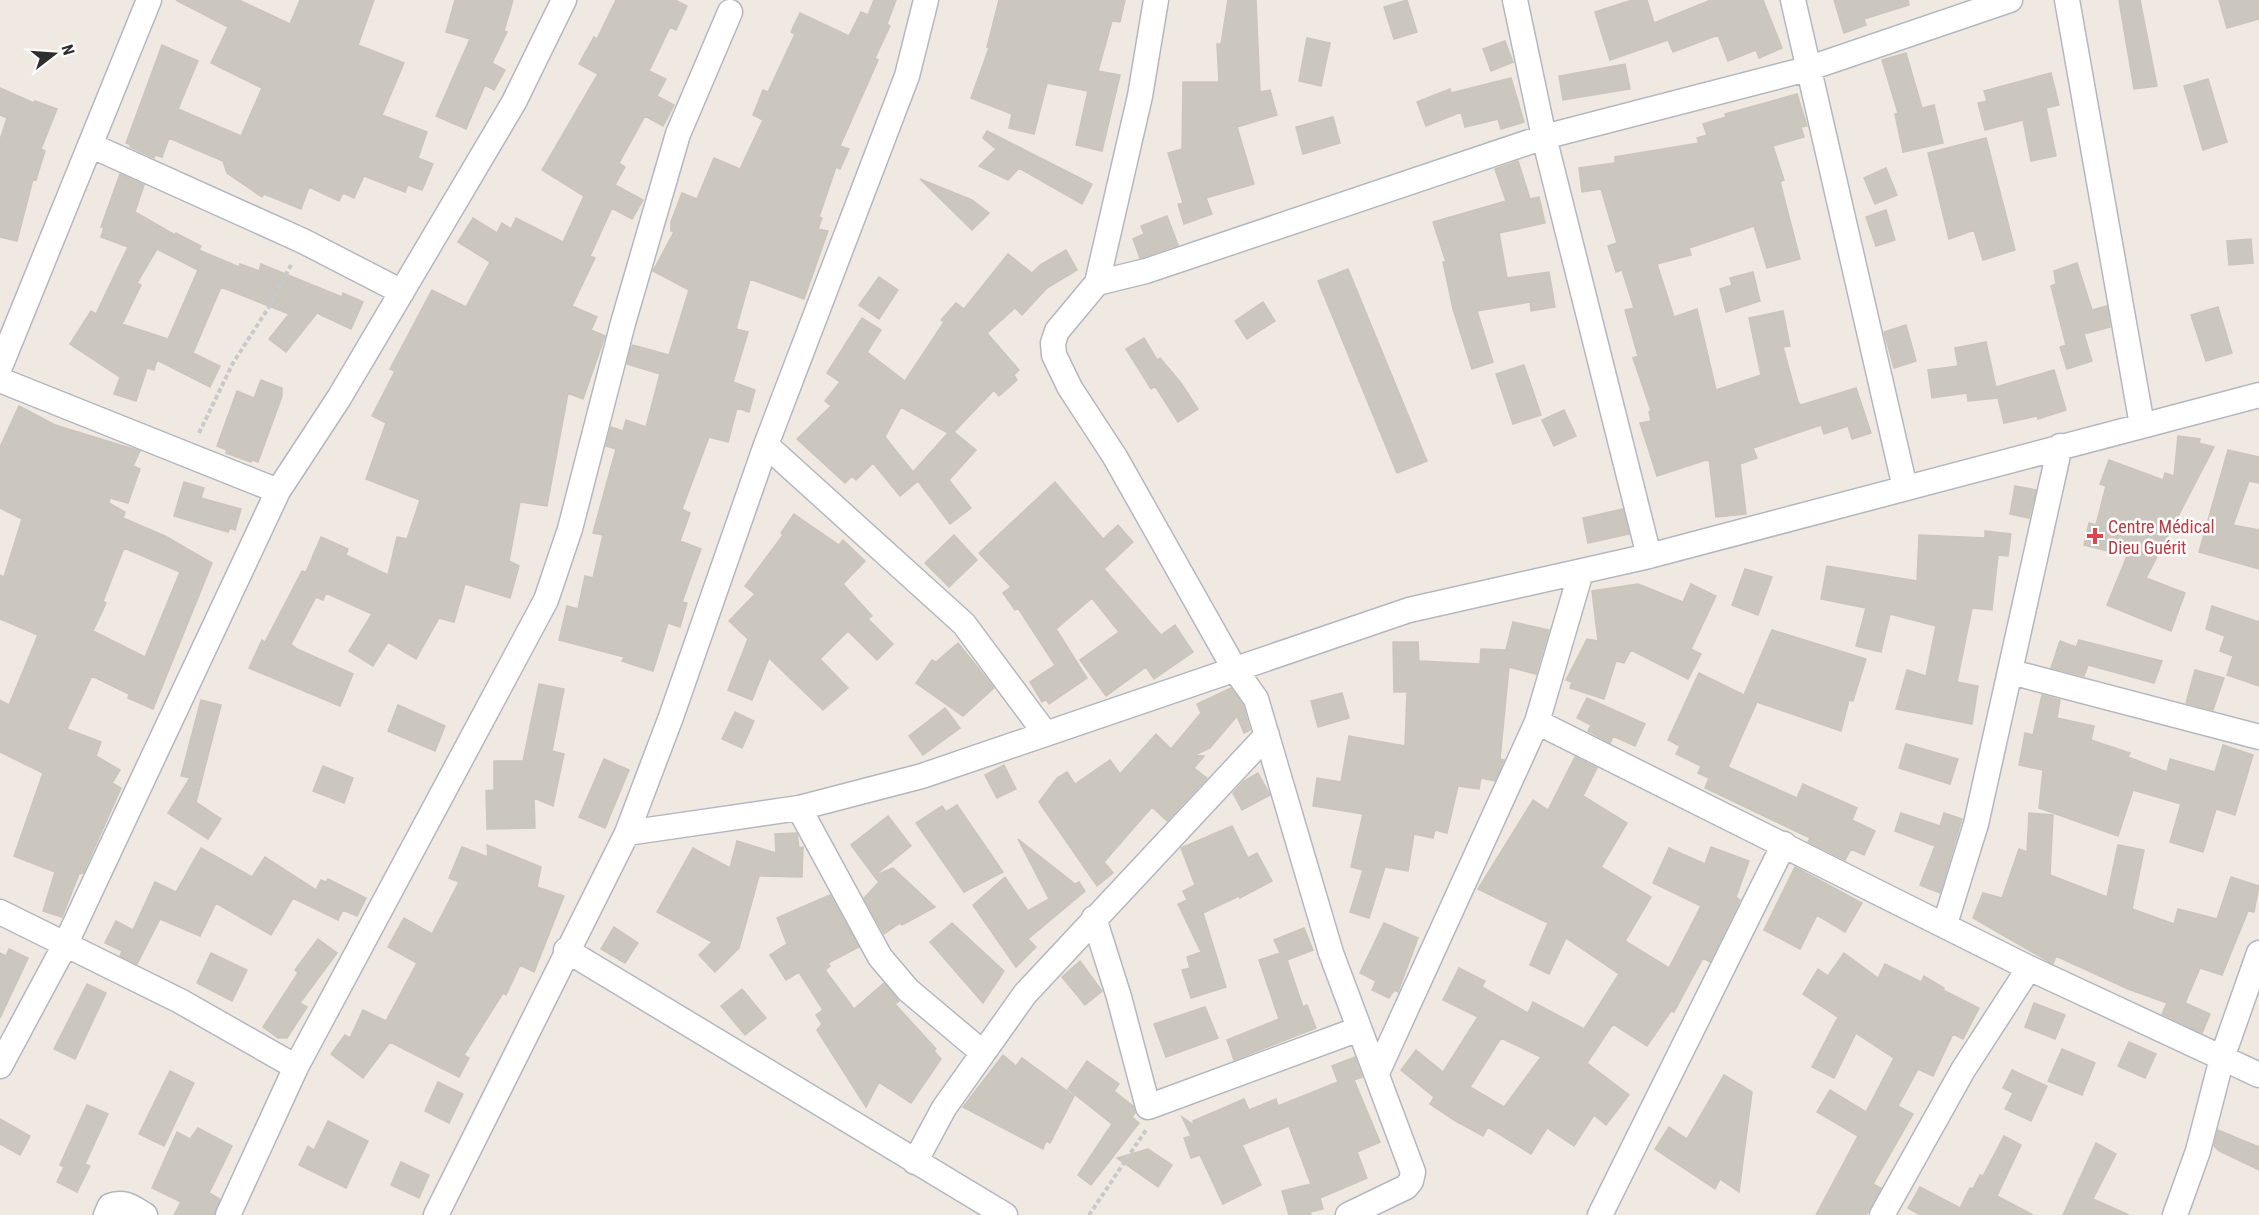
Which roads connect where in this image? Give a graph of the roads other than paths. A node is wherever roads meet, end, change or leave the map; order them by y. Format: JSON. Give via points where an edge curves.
{"nodes":[{"id":1,"x":149,"y":0,"type":"edge"},
{"id":2,"x":564,"y":0,"type":"edge"},
{"id":3,"x":926,"y":0,"type":"edge"},
{"id":4,"x":1156,"y":0,"type":"edge"},
{"id":5,"x":1515,"y":0,"type":"edge"},
{"id":6,"x":1793,"y":0,"type":"edge"},
{"id":7,"x":2010,"y":0,"type":"edge"},
{"id":8,"x":2067,"y":0,"type":"edge"},
{"id":9,"x":730,"y":12,"type":"dead end"},
{"id":10,"x":1807,"y":69,"type":"junction"},
{"id":11,"x":1544,"y":137,"type":"junction"},
{"id":12,"x":90,"y":145,"type":"junction"},
{"id":13,"x":1097,"y":283,"type":"junction"},
{"id":14,"x":402,"y":292,"type":"junction"},
{"id":15,"x":0,"y":367,"type":"edge"},
{"id":16,"x":0,"y":380,"type":"edge"},
{"id":17,"x":2259,"y":395,"type":"edge"},
{"id":18,"x":2142,"y":425,"type":"junction"},
{"id":19,"x":766,"y":445,"type":"junction"},
{"id":20,"x":2060,"y":446,"type":"junction"},
{"id":21,"x":1905,"y":488,"type":"junction"},
{"id":22,"x":278,"y":491,"type":"junction"},
{"id":23,"x":1649,"y":556,"type":"junction"},
{"id":24,"x":1581,"y":572,"type":"junction"},
{"id":25,"x":1234,"y":668,"type":"junction"},
{"id":26,"x":2011,"y":672,"type":"junction"},
{"id":27,"x":1537,"y":722,"type":"junction"},
{"id":28,"x":1045,"y":733,"type":"junction"},
{"id":29,"x":1266,"y":735,"type":"junction"},
{"id":30,"x":2259,"y":737,"type":"edge"},
{"id":31,"x":799,"y":808,"type":"junction"},
{"id":32,"x":627,"y":833,"type":"junction"},
{"id":33,"x":1784,"y":844,"type":"junction"},
{"id":34,"x":0,"y":912,"type":"edge"},
{"id":35,"x":1094,"y":918,"type":"junction"},
{"id":36,"x":1945,"y":924,"type":"junction"},
{"id":37,"x":66,"y":943,"type":"junction"},
{"id":38,"x":566,"y":950,"type":"junction"},
{"id":39,"x":2259,"y":953,"type":"edge"},
{"id":40,"x":2029,"y":968,"type":"junction"},
{"id":41,"x":1359,"y":1029,"type":"junction"},
{"id":42,"x":983,"y":1053,"type":"junction"},
{"id":43,"x":2222,"y":1058,"type":"junction"},
{"id":44,"x":0,"y":1066,"type":"edge"},
{"id":45,"x":296,"y":1066,"type":"junction"},
{"id":46,"x":1377,"y":1073,"type":"junction"},
{"id":47,"x":2259,"y":1075,"type":"edge"},
{"id":48,"x":915,"y":1162,"type":"junction"},
{"id":49,"x":106,"y":1215,"type":"edge"},
{"id":50,"x":145,"y":1215,"type":"edge"},
{"id":51,"x":228,"y":1215,"type":"edge"},
{"id":52,"x":436,"y":1215,"type":"edge"},
{"id":53,"x":1005,"y":1215,"type":"edge"},
{"id":54,"x":1348,"y":1215,"type":"edge"},
{"id":55,"x":1600,"y":1215,"type":"edge"},
{"id":56,"x":1882,"y":1215,"type":"edge"},
{"id":57,"x":2175,"y":1215,"type":"edge"}],
"edges":[{"from":1,"to":12,"type":"street"},
{"from":2,"to":14,"type":"street","via":[[514,102]]},
{"from":3,"to":19,"type":"street","via":[[907,76]]},
{"from":4,"to":13,"type":"street","via":[[1140,96]]},
{"from":5,"to":11,"type":"street"},
{"from":6,"to":10,"type":"street"},
{"from":7,"to":10,"type":"street"},
{"from":8,"to":18,"type":"street"},
{"from":9,"to":45,"type":"street","via":[[678,134],[623,323],[570,529],[546,600]]},
{"from":10,"to":11,"type":"street"},
{"from":10,"to":21,"type":"street"},
{"from":11,"to":13,"type":"street","via":[[1146,271]]},
{"from":11,"to":23,"type":"street"},
{"from":12,"to":14,"type":"street","via":[[303,241]]},
{"from":12,"to":15,"type":"street"},
{"from":13,"to":25,"type":"street","via":[[1057,331],[1054,355]]},
{"from":14,"to":22,"type":"street"},
{"from":16,"to":22,"type":"street"},
{"from":17,"to":18,"type":"street"},
{"from":18,"to":20,"type":"street"},
{"from":19,"to":28,"type":"street","via":[[964,624]]},
{"from":19,"to":32,"type":"street"},
{"from":20,"to":21,"type":"street"},
{"from":20,"to":26,"type":"street"},
{"from":21,"to":23,"type":"street"},
{"from":22,"to":37,"type":"street"},
{"from":23,"to":24,"type":"street"},
{"from":24,"to":25,"type":"street","via":[[1409,610]]},
{"from":24,"to":27,"type":"street"},
{"from":25,"to":28,"type":"street"},
{"from":25,"to":29,"type":"street","via":[[1256,699]]},
{"from":26,"to":30,"type":"street"},
{"from":26,"to":36,"type":"street","via":[[1976,824]]},
{"from":27,"to":33,"type":"street"},
{"from":27,"to":46,"type":"street"},
{"from":28,"to":31,"type":"street","via":[[922,777]]},
{"from":29,"to":35,"type":"street"},
{"from":29,"to":41,"type":"street","via":[[1331,953]]},
{"from":31,"to":32,"type":"street"},
{"from":31,"to":42,"type":"street","via":[[880,957],[908,990]]},
{"from":32,"to":38,"type":"street"},
{"from":33,"to":36,"type":"street"},
{"from":33,"to":55,"type":"street"},
{"from":34,"to":37,"type":"street"},
{"from":35,"to":41,"type":"street","via":[[1148,1107]]},
{"from":35,"to":42,"type":"street","via":[[1024,994]]},
{"from":36,"to":40,"type":"street"},
{"from":37,"to":44,"type":"street"},
{"from":37,"to":45,"type":"street","via":[[180,1000]]},
{"from":38,"to":48,"type":"street"},
{"from":38,"to":52,"type":"street"},
{"from":39,"to":43,"type":"street"},
{"from":40,"to":43,"type":"street"},
{"from":40,"to":56,"type":"street","via":[[1963,1070]]},
{"from":41,"to":46,"type":"street"},
{"from":42,"to":48,"type":"street","via":[[944,1108]]},
{"from":43,"to":47,"type":"street"},
{"from":43,"to":57,"type":"street","via":[[2198,1151]]},
{"from":45,"to":51,"type":"street"},
{"from":46,"to":54,"type":"street","via":[[1413,1172],[1406,1187]]},
{"from":48,"to":53,"type":"street"},
{"from":49,"to":50,"type":"street","via":[[110,1206],[118,1202]]}]}
